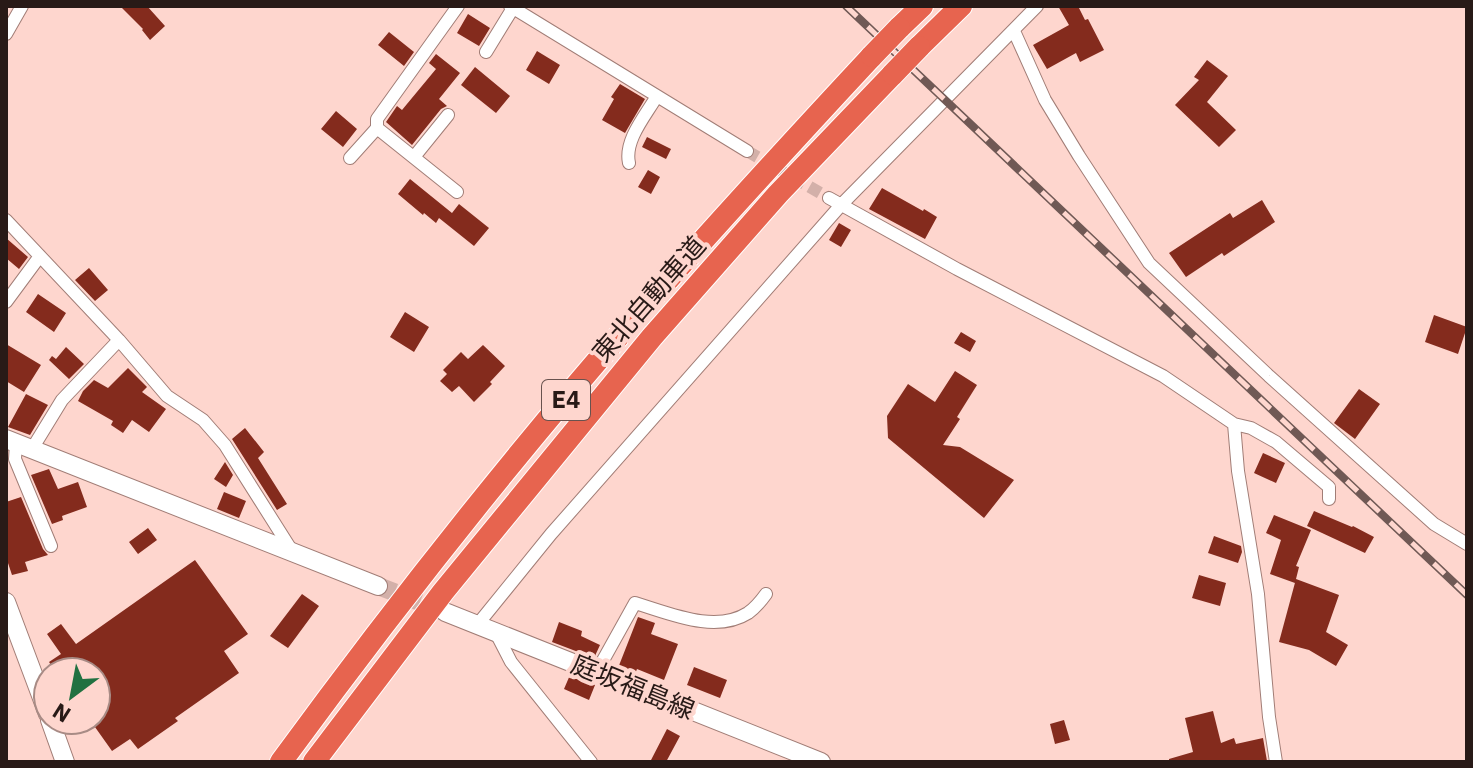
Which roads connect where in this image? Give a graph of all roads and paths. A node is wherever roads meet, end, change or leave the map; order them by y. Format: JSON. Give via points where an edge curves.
{"nodes":[{"id":1,"x":22,"y":6,"type":"edge"},
{"id":2,"x":458,"y":6,"type":"edge"},
{"id":3,"x":922,"y":6,"type":"edge"},
{"id":4,"x":961,"y":6,"type":"edge"},
{"id":5,"x":1037,"y":6,"type":"edge"},
{"id":6,"x":511,"y":7,"type":"edge"},
{"id":7,"x":1014,"y":31,"type":"junction"},
{"id":8,"x":6,"y":34,"type":"edge"},
{"id":9,"x":486,"y":52,"type":"dead end"},
{"id":10,"x":657,"y":96,"type":"junction"},
{"id":11,"x":448,"y":115,"type":"dead end"},
{"id":12,"x":377,"y":128,"type":"junction"},
{"id":13,"x":747,"y":151,"type":"tunnel mouth"},
{"id":14,"x":414,"y":157,"type":"junction"},
{"id":15,"x":350,"y":158,"type":"dead end"},
{"id":16,"x":629,"y":163,"type":"dead end"},
{"id":17,"x":457,"y":192,"type":"dead end"},
{"id":18,"x":829,"y":198,"type":"tunnel mouth"},
{"id":19,"x":841,"y":205,"type":"junction"},
{"id":20,"x":6,"y":220,"type":"edge"},
{"id":21,"x":40,"y":256,"type":"junction"},
{"id":22,"x":6,"y":302,"type":"edge"},
{"id":23,"x":119,"y":340,"type":"junction"},
{"id":24,"x":1234,"y":424,"type":"junction"},
{"id":25,"x":18,"y":443,"type":"edge"},
{"id":26,"x":1329,"y":499,"type":"dead end"},
{"id":27,"x":1467,"y":544,"type":"edge"},
{"id":28,"x":51,"y":546,"type":"dead end"},
{"id":29,"x":293,"y":553,"type":"junction"},
{"id":30,"x":378,"y":586,"type":"tunnel mouth"},
{"id":31,"x":766,"y":594,"type":"dead end"},
{"id":32,"x":6,"y":602,"type":"edge"},
{"id":33,"x":445,"y":612,"type":"tunnel mouth"},
{"id":34,"x":487,"y":628,"type":"junction"},
{"id":35,"x":32,"y":672,"type":"edge"},
{"id":36,"x":596,"y":673,"type":"junction"},
{"id":37,"x":56,"y":736,"type":"edge"},
{"id":38,"x":65,"y":762,"type":"edge"},
{"id":39,"x":281,"y":762,"type":"edge"},
{"id":40,"x":314,"y":762,"type":"edge"},
{"id":41,"x":591,"y":762,"type":"edge"},
{"id":42,"x":818,"y":762,"type":"edge"},
{"id":43,"x":1276,"y":762,"type":"edge"}],
"edges":[{"from":1,"to":8,"type":"street"},
{"from":2,"to":12,"type":"street","via":[[377,119]]},
{"from":3,"to":39,"type":"highway","name":"東北自動車道","number":"E4","bridge":true,"via":[[644,307],[418,581]]},
{"from":4,"to":40,"type":"highway","name":"東北自動車道","number":"E4","bridge":true,"via":[[778,194],[642,348],[443,592]]},
{"from":5,"to":7,"type":"street"},
{"from":6,"to":9,"type":"street"},
{"from":6,"to":10,"type":"street"},
{"from":7,"to":19,"type":"street"},
{"from":7,"to":27,"type":"street","via":[[1045,100],[1149,263],[1434,524]]},
{"from":10,"to":13,"type":"street"},
{"from":10,"to":16,"type":"street","via":[[631,141]]},
{"from":11,"to":14,"type":"street"},
{"from":12,"to":14,"type":"street"},
{"from":12,"to":15,"type":"street"},
{"from":14,"to":17,"type":"street"},
{"from":18,"to":19,"type":"street"},
{"from":19,"to":24,"type":"street","via":[[1163,376]]},
{"from":19,"to":34,"type":"street","via":[[551,534]]},
{"from":20,"to":21,"type":"street"},
{"from":21,"to":22,"type":"street"},
{"from":21,"to":23,"type":"street"},
{"from":23,"to":25,"type":"street"},
{"from":23,"to":29,"type":"street","via":[[167,396],[203,420],[225,445]]},
{"from":24,"to":26,"type":"street","via":[[1276,442],[1329,487]]},
{"from":24,"to":43,"type":"street"},
{"from":25,"to":28,"type":"street","via":[[15,459]]},
{"from":25,"to":29,"type":"main road"},
{"from":29,"to":30,"type":"main road"},
{"from":31,"to":36,"type":"street","via":[[747,614],[713,623],[635,603]]},
{"from":32,"to":35,"type":"main road"},
{"from":33,"to":34,"type":"main road","name":"庭坂福島線"},
{"from":34,"to":36,"type":"main road","name":"庭坂福島線"},
{"from":34,"to":41,"type":"street"},
{"from":36,"to":42,"type":"main road","name":"庭坂福島線"},
{"from":37,"to":38,"type":"main road"}]}
